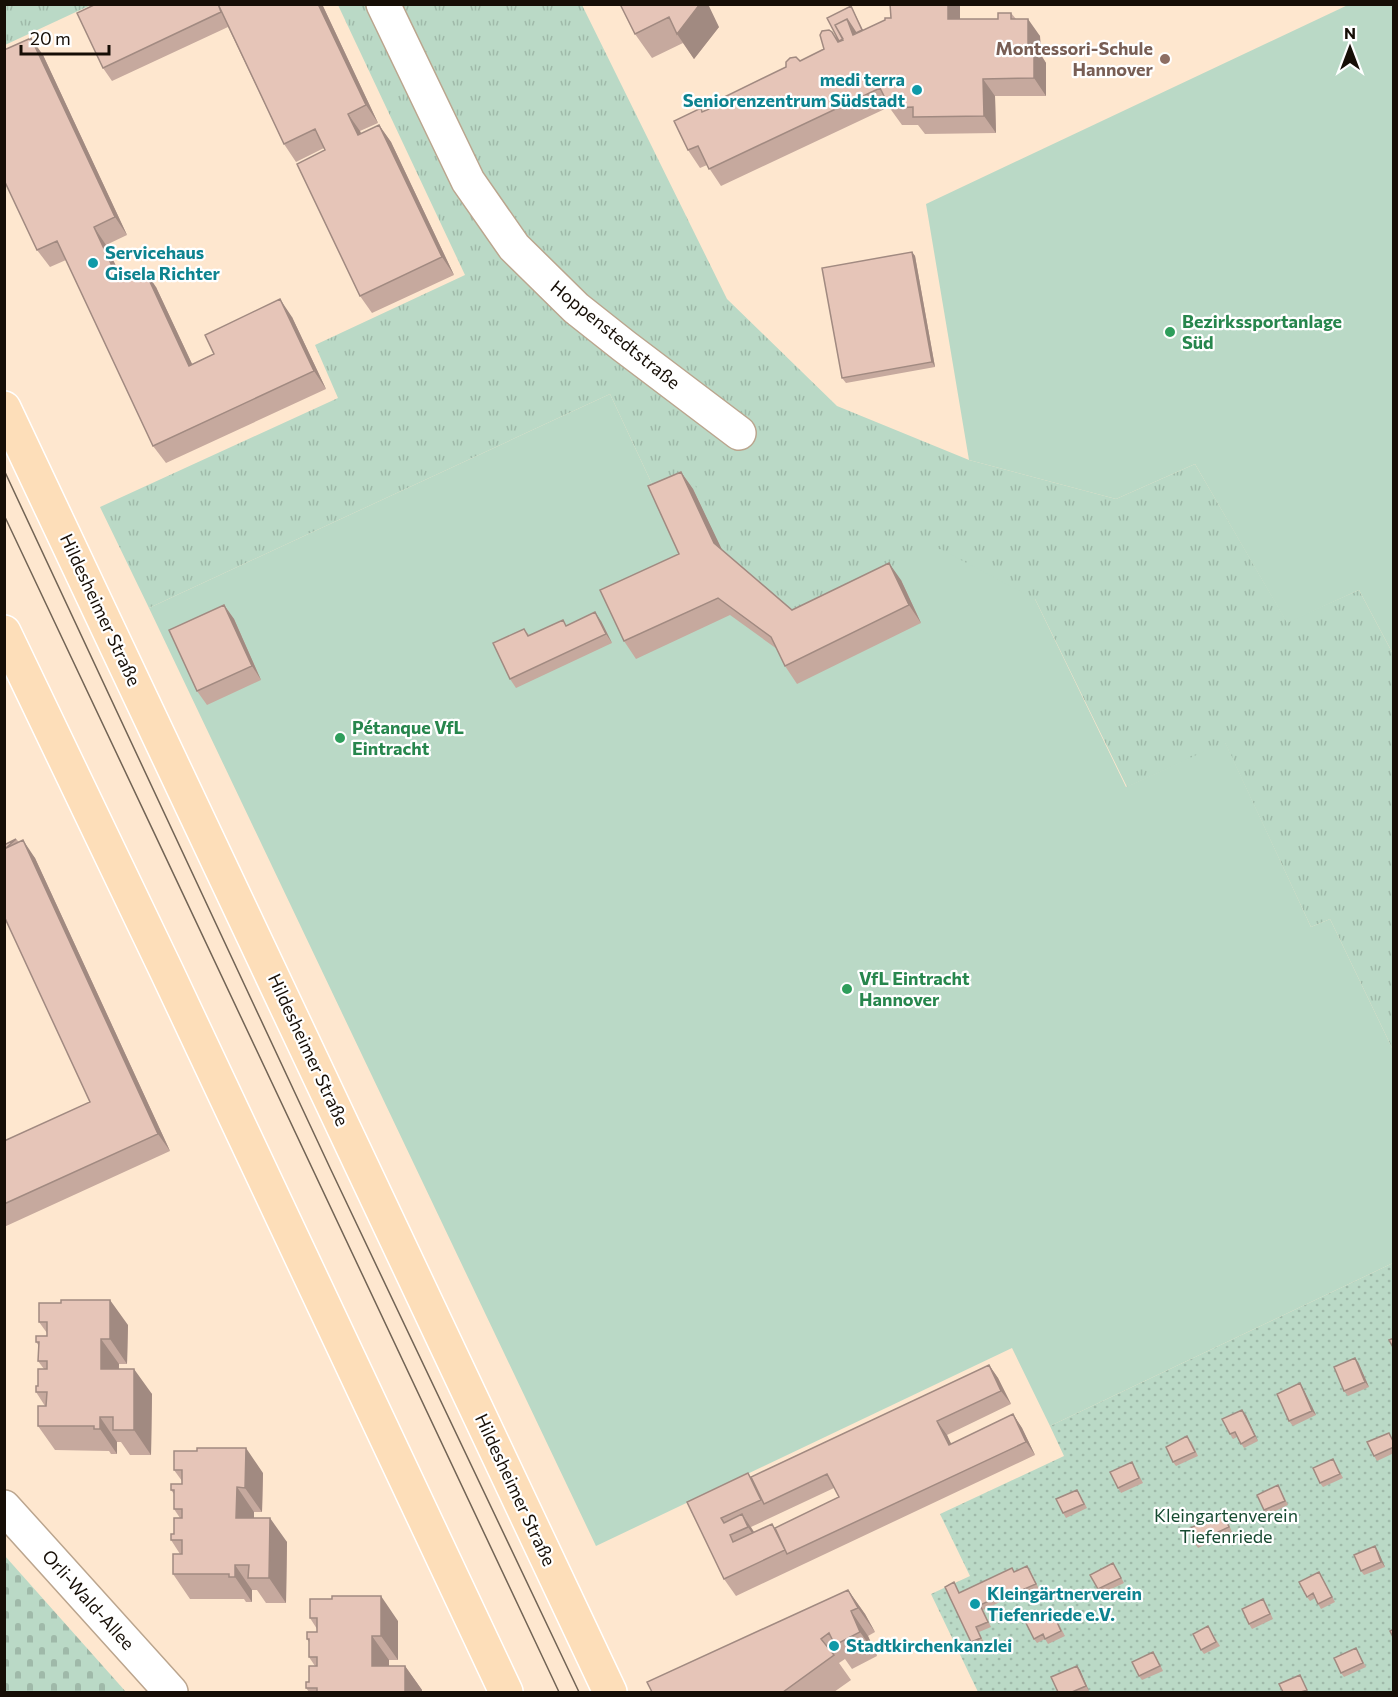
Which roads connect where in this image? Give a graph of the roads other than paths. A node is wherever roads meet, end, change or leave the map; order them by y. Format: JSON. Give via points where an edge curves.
{"nodes":[{"id":1,"x":382,"y":4,"type":"edge"},
{"id":2,"x":4,"y":408,"type":"edge"},
{"id":3,"x":739,"y":433,"type":"dead end"},
{"id":4,"x":4,"y":632,"type":"edge"},
{"id":5,"x":4,"y":1507,"type":"edge"},
{"id":6,"x":171,"y":1692,"type":"edge"},
{"id":7,"x":506,"y":1692,"type":"edge"},
{"id":8,"x":610,"y":1692,"type":"edge"}],
"edges":[{"from":1,"to":3,"type":"street","name":"Hoppenstedtstraße","via":[[468,181],[514,247],[576,308]]},
{"from":2,"to":8,"type":"main road","name":"Hildesheimer Straße"},
{"from":4,"to":7,"type":"main road"},
{"from":5,"to":6,"type":"street","name":"Orli-Wald-Allee"}]}
